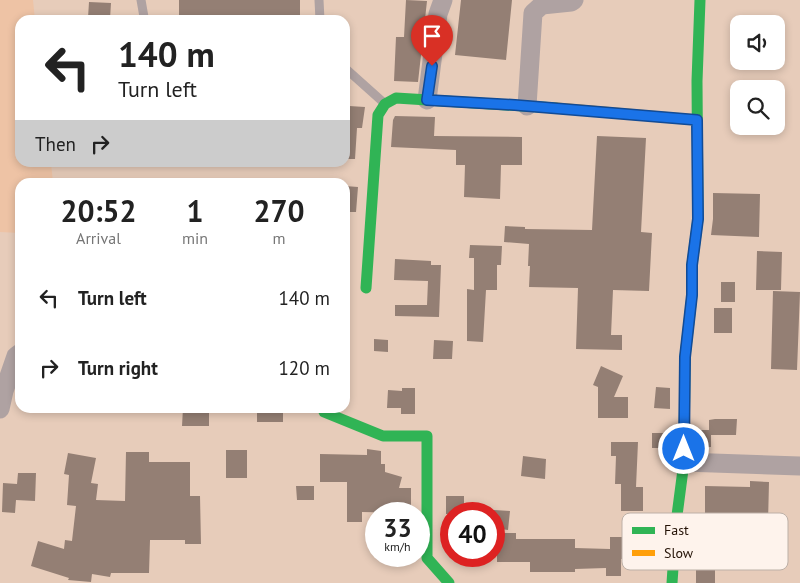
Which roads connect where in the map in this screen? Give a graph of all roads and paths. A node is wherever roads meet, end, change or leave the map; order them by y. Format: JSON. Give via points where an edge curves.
{"nodes":[{"id":1,"x":141,"y":0,"type":"edge"},
{"id":2,"x":319,"y":0,"type":"edge"},
{"id":3,"x":443,"y":0,"type":"edge"},
{"id":4,"x":574,"y":0,"type":"edge"},
{"id":5,"x":700,"y":0,"type":"edge"},
{"id":6,"x":144,"y":15,"type":"edge"},
{"id":7,"x":320,"y":15,"type":"edge"},
{"id":8,"x":350,"y":72,"type":"edge"},
{"id":9,"x":427,"y":100,"type":"junction"},
{"id":10,"x":385,"y":104,"type":"junction"},
{"id":11,"x":528,"y":106,"type":"junction"},
{"id":12,"x":697,"y":120,"type":"junction"},
{"id":13,"x":366,"y":288,"type":"dead end"},
{"id":14,"x":15,"y":359,"type":"edge"},
{"id":15,"x":0,"y":409,"type":"edge"},
{"id":16,"x":326,"y":413,"type":"edge"},
{"id":17,"x":684,"y":462,"type":"junction"},
{"id":18,"x":800,"y":466,"type":"edge"},
{"id":19,"x":677,"y":513,"type":"edge"},
{"id":20,"x":673,"y":570,"type":"edge"},
{"id":21,"x":449,"y":583,"type":"edge"},
{"id":22,"x":672,"y":583,"type":"edge"}],
"edges":[{"from":1,"to":6,"type":"lane"},
{"from":2,"to":7,"type":"lane"},
{"from":3,"to":9,"type":"street","via":[[438,14]]},
{"from":4,"to":11,"type":"street","via":[[542,5],[533,14]]},
{"from":5,"to":12,"type":"street"},
{"from":8,"to":10,"type":"lane"},
{"from":9,"to":10,"type":"street","via":[[396,98]]},
{"from":9,"to":11,"type":"street"},
{"from":10,"to":13,"type":"street","via":[[378,115]]},
{"from":11,"to":12,"type":"street"},
{"from":12,"to":17,"type":"street","via":[[698,219],[685,357]]},
{"from":14,"to":15,"type":"street"},
{"from":16,"to":21,"type":"street","via":[[383,436],[427,436],[427,558]]},
{"from":17,"to":18,"type":"street"},
{"from":17,"to":19,"type":"street"},
{"from":20,"to":22,"type":"street"}]}
